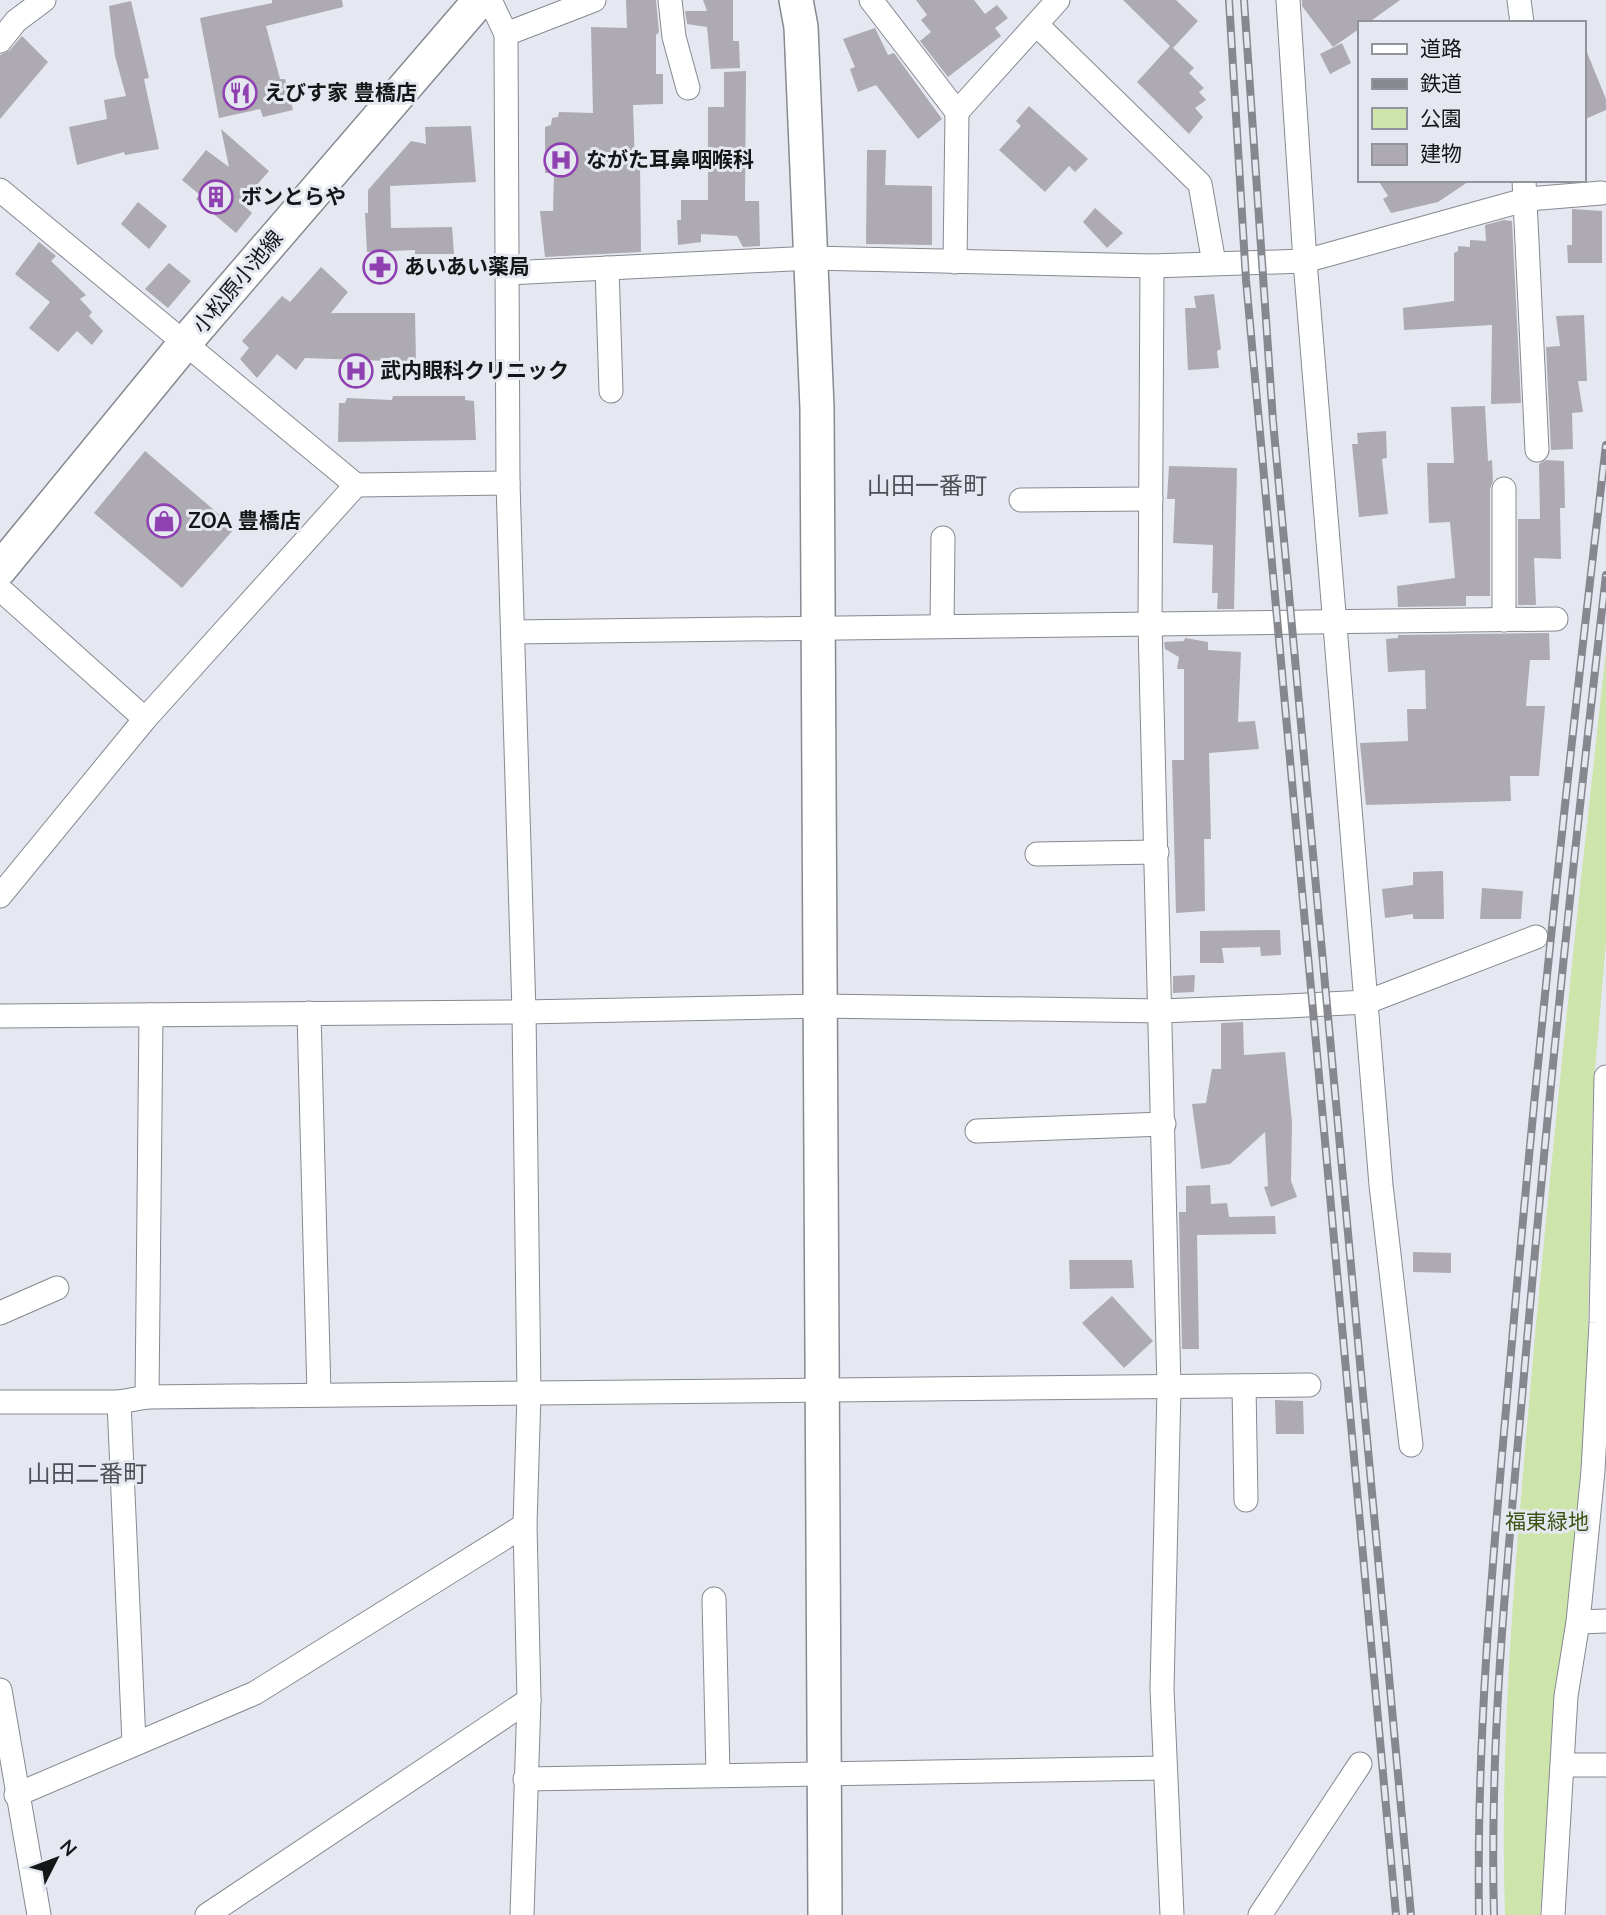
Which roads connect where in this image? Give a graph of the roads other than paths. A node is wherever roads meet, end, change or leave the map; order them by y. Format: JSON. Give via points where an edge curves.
{"nodes":[{"id":1,"x":44,"y":0,"type":"edge"},
{"id":2,"x":480,"y":0,"type":"edge"},
{"id":3,"x":490,"y":0,"type":"edge"},
{"id":4,"x":594,"y":0,"type":"edge"},
{"id":5,"x":670,"y":0,"type":"edge"},
{"id":6,"x":796,"y":0,"type":"edge"},
{"id":7,"x":871,"y":0,"type":"edge"},
{"id":8,"x":1058,"y":0,"type":"edge"},
{"id":9,"x":1288,"y":0,"type":"edge"},
{"id":10,"x":1519,"y":0,"type":"edge"},
{"id":11,"x":1522,"y":21,"type":"edge"},
{"id":12,"x":1037,"y":25,"type":"junction"},
{"id":13,"x":506,"y":34,"type":"junction"},
{"id":14,"x":0,"y":41,"type":"edge"},
{"id":15,"x":688,"y":88,"type":"dead end"},
{"id":16,"x":957,"y":112,"type":"junction"},
{"id":17,"x":0,"y":190,"type":"edge"},
{"id":18,"x":1524,"y":190,"type":"edge"},
{"id":19,"x":1601,"y":193,"type":"dead end"},
{"id":20,"x":811,"y":258,"type":"junction"},
{"id":21,"x":955,"y":261,"type":"junction"},
{"id":22,"x":1305,"y":261,"type":"junction"},
{"id":23,"x":1214,"y":263,"type":"junction"},
{"id":24,"x":1152,"y":266,"type":"junction"},
{"id":25,"x":607,"y":268,"type":"junction"},
{"id":26,"x":507,"y":273,"type":"junction"},
{"id":27,"x":187,"y":344,"type":"junction"},
{"id":28,"x":611,"y":391,"type":"dead end"},
{"id":29,"x":1537,"y":450,"type":"dead end"},
{"id":30,"x":508,"y":482,"type":"junction"},
{"id":31,"x":356,"y":485,"type":"junction"},
{"id":32,"x":1504,"y":489,"type":"dead end"},
{"id":33,"x":1151,"y":499,"type":"junction"},
{"id":34,"x":1021,"y":500,"type":"dead end"},
{"id":35,"x":943,"y":538,"type":"dead end"},
{"id":36,"x":0,"y":569,"type":"edge"},
{"id":37,"x":0,"y":589,"type":"edge"},
{"id":38,"x":1556,"y":619,"type":"dead end"},
{"id":39,"x":1504,"y":620,"type":"junction"},
{"id":40,"x":1336,"y":622,"type":"junction"},
{"id":41,"x":1150,"y":625,"type":"junction"},
{"id":42,"x":943,"y":626,"type":"junction"},
{"id":43,"x":818,"y":627,"type":"junction"},
{"id":44,"x":513,"y":632,"type":"junction"},
{"id":45,"x":145,"y":719,"type":"junction"},
{"id":46,"x":1157,"y":852,"type":"junction"},
{"id":47,"x":1037,"y":854,"type":"dead end"},
{"id":48,"x":0,"y":896,"type":"edge"},
{"id":49,"x":1536,"y":937,"type":"dead end"},
{"id":50,"x":1367,"y":1002,"type":"junction"},
{"id":51,"x":821,"y":1006,"type":"junction"},
{"id":52,"x":1161,"y":1010,"type":"junction"},
{"id":53,"x":524,"y":1012,"type":"junction"},
{"id":54,"x":309,"y":1013,"type":"junction"},
{"id":55,"x":151,"y":1015,"type":"junction"},
{"id":56,"x":0,"y":1016,"type":"edge"},
{"id":57,"x":1606,"y":1077,"type":"edge"},
{"id":58,"x":1164,"y":1124,"type":"junction"},
{"id":59,"x":977,"y":1131,"type":"dead end"},
{"id":60,"x":1605,"y":1158,"type":"edge"},
{"id":61,"x":57,"y":1288,"type":"dead end"},
{"id":62,"x":0,"y":1313,"type":"edge"},
{"id":63,"x":1604,"y":1323,"type":"edge"},
{"id":64,"x":1309,"y":1385,"type":"dead end"},
{"id":65,"x":1244,"y":1386,"type":"junction"},
{"id":66,"x":1170,"y":1388,"type":"junction"},
{"id":67,"x":824,"y":1391,"type":"junction"},
{"id":68,"x":319,"y":1394,"type":"junction"},
{"id":69,"x":529,"y":1394,"type":"junction"},
{"id":70,"x":147,"y":1397,"type":"junction"},
{"id":71,"x":0,"y":1402,"type":"edge"},
{"id":72,"x":119,"y":1402,"type":"junction"},
{"id":73,"x":1411,"y":1445,"type":"dead end"},
{"id":74,"x":1600,"y":1471,"type":"edge"},
{"id":75,"x":1246,"y":1500,"type":"dead end"},
{"id":76,"x":525,"y":1525,"type":"junction"},
{"id":77,"x":714,"y":1599,"type":"dead end"},
{"id":78,"x":1606,"y":1621,"type":"edge"},
{"id":79,"x":1578,"y":1622,"type":"junction"},
{"id":80,"x":0,"y":1690,"type":"edge"},
{"id":81,"x":528,"y":1700,"type":"junction"},
{"id":82,"x":134,"y":1743,"type":"junction"},
{"id":83,"x":1360,"y":1764,"type":"dead end"},
{"id":84,"x":1563,"y":1765,"type":"junction"},
{"id":85,"x":1606,"y":1765,"type":"edge"},
{"id":86,"x":1165,"y":1768,"type":"junction"},
{"id":87,"x":825,"y":1772,"type":"junction"},
{"id":88,"x":718,"y":1775,"type":"junction"},
{"id":89,"x":525,"y":1779,"type":"junction"},
{"id":90,"x":16,"y":1795,"type":"junction"},
{"id":91,"x":39,"y":1915,"type":"edge"},
{"id":92,"x":207,"y":1915,"type":"edge"},
{"id":93,"x":522,"y":1915,"type":"edge"},
{"id":94,"x":825,"y":1915,"type":"edge"},
{"id":95,"x":1172,"y":1915,"type":"edge"},
{"id":96,"x":1261,"y":1915,"type":"edge"},
{"id":97,"x":1553,"y":1915,"type":"edge"}],
"edges":[{"from":1,"to":14,"type":"street"},
{"from":2,"to":27,"type":"street","name":"小松原小池線"},
{"from":3,"to":13,"type":"street"},
{"from":4,"to":13,"type":"street"},
{"from":5,"to":15,"type":"street"},
{"from":6,"to":20,"type":"street"},
{"from":7,"to":16,"type":"street"},
{"from":8,"to":12,"type":"street"},
{"from":9,"to":22,"type":"street"},
{"from":10,"to":11,"type":"street"},
{"from":12,"to":16,"type":"street"},
{"from":12,"to":23,"type":"street","via":[[1200,184]]},
{"from":13,"to":26,"type":"street"},
{"from":16,"to":21,"type":"street"},
{"from":17,"to":27,"type":"street"},
{"from":18,"to":19,"type":"street"},
{"from":18,"to":22,"type":"street"},
{"from":18,"to":29,"type":"street"},
{"from":20,"to":21,"type":"street"},
{"from":20,"to":25,"type":"street"},
{"from":20,"to":43,"type":"street"},
{"from":21,"to":24,"type":"street"},
{"from":22,"to":23,"type":"street"},
{"from":22,"to":40,"type":"street"},
{"from":23,"to":24,"type":"street"},
{"from":24,"to":33,"type":"street"},
{"from":25,"to":26,"type":"street"},
{"from":25,"to":28,"type":"street"},
{"from":26,"to":30,"type":"street"},
{"from":27,"to":31,"type":"street"},
{"from":27,"to":36,"type":"street","name":"小松原小池線"},
{"from":30,"to":31,"type":"street"},
{"from":30,"to":44,"type":"street"},
{"from":31,"to":45,"type":"street"},
{"from":32,"to":39,"type":"street"},
{"from":33,"to":34,"type":"street"},
{"from":33,"to":41,"type":"street"},
{"from":35,"to":42,"type":"street"},
{"from":37,"to":45,"type":"street"},
{"from":38,"to":39,"type":"street"},
{"from":39,"to":40,"type":"street"},
{"from":40,"to":41,"type":"street"},
{"from":40,"to":50,"type":"street"},
{"from":41,"to":42,"type":"street"},
{"from":41,"to":46,"type":"street"},
{"from":42,"to":43,"type":"street"},
{"from":43,"to":44,"type":"street"},
{"from":43,"to":51,"type":"street"},
{"from":44,"to":53,"type":"street"},
{"from":45,"to":48,"type":"street"},
{"from":46,"to":47,"type":"street"},
{"from":46,"to":52,"type":"street"},
{"from":49,"to":50,"type":"street"},
{"from":50,"to":52,"type":"street"},
{"from":50,"to":73,"type":"street","via":[[1381,1185]]},
{"from":51,"to":52,"type":"street"},
{"from":51,"to":53,"type":"street"},
{"from":51,"to":67,"type":"street"},
{"from":52,"to":58,"type":"street"},
{"from":53,"to":54,"type":"street"},
{"from":53,"to":69,"type":"street"},
{"from":54,"to":55,"type":"street"},
{"from":54,"to":68,"type":"street"},
{"from":55,"to":56,"type":"street"},
{"from":55,"to":70,"type":"street"},
{"from":57,"to":60,"type":"street"},
{"from":58,"to":59,"type":"street"},
{"from":58,"to":66,"type":"street"},
{"from":60,"to":63,"type":"street"},
{"from":61,"to":62,"type":"street"},
{"from":63,"to":74,"type":"street"},
{"from":64,"to":65,"type":"street"},
{"from":65,"to":66,"type":"street"},
{"from":65,"to":75,"type":"street"},
{"from":66,"to":67,"type":"street"},
{"from":66,"to":86,"type":"street","via":[[1161,1689]]},
{"from":67,"to":69,"type":"street"},
{"from":67,"to":87,"type":"street"},
{"from":68,"to":69,"type":"street"},
{"from":68,"to":70,"type":"street"},
{"from":69,"to":76,"type":"street"},
{"from":70,"to":72,"type":"street"},
{"from":71,"to":72,"type":"street"},
{"from":72,"to":82,"type":"street"},
{"from":74,"to":79,"type":"street"},
{"from":76,"to":81,"type":"street"},
{"from":76,"to":82,"type":"street","via":[[255,1693]]},
{"from":77,"to":88,"type":"street"},
{"from":78,"to":79,"type":"street"},
{"from":79,"to":84,"type":"street","via":[[1566,1696]]},
{"from":80,"to":90,"type":"street"},
{"from":81,"to":89,"type":"street"},
{"from":81,"to":92,"type":"street"},
{"from":82,"to":90,"type":"street"},
{"from":83,"to":96,"type":"street"},
{"from":84,"to":85,"type":"street"},
{"from":84,"to":97,"type":"street"},
{"from":86,"to":87,"type":"street"},
{"from":86,"to":95,"type":"street"},
{"from":87,"to":88,"type":"street"},
{"from":87,"to":94,"type":"street"},
{"from":88,"to":89,"type":"street"},
{"from":89,"to":93,"type":"street"},
{"from":90,"to":91,"type":"street"}]}
